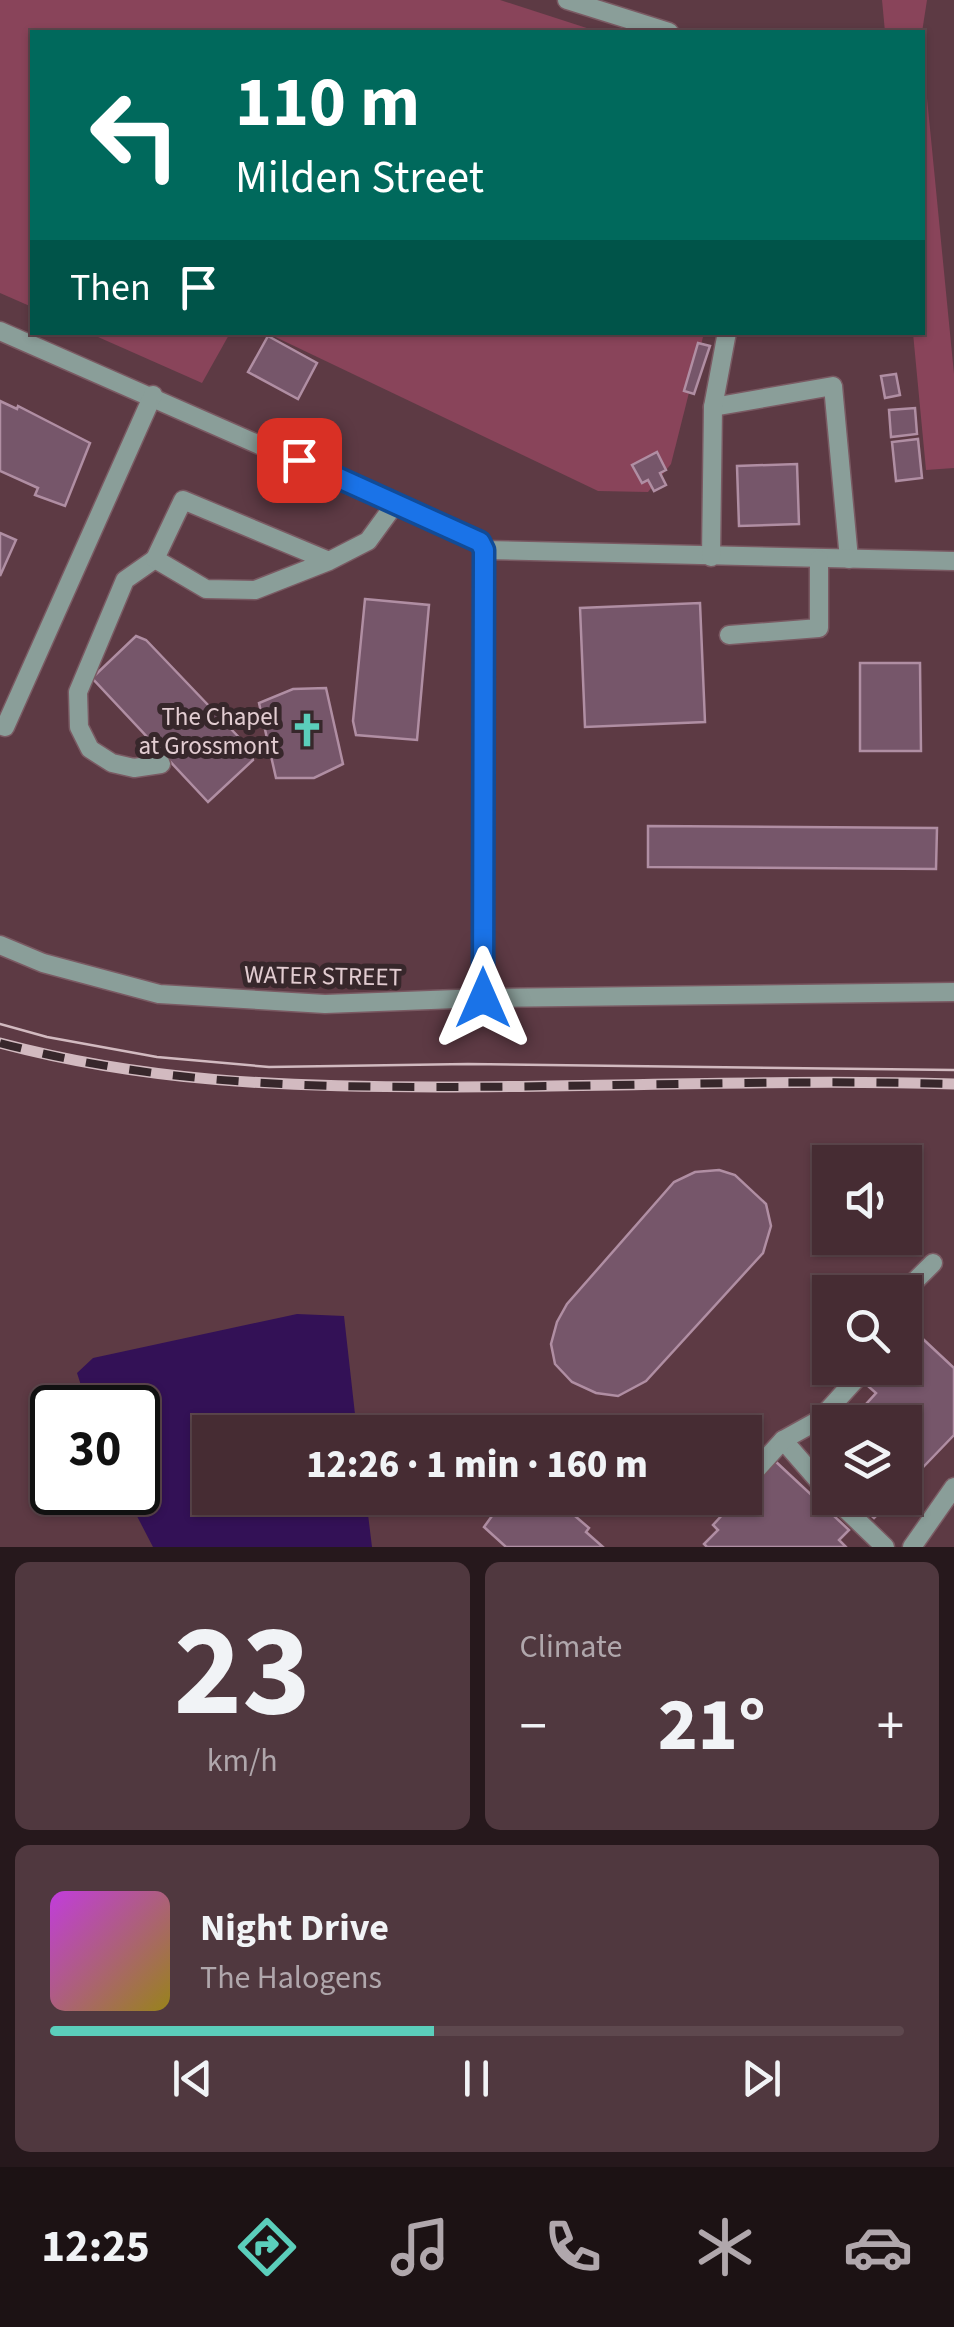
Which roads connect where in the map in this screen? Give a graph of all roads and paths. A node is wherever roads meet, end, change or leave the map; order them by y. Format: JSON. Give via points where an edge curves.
{"nodes":[{"id":1,"x":567,"y":0,"type":"edge"},
{"id":2,"x":664,"y":30,"type":"edge"},
{"id":3,"x":0,"y":331,"type":"edge"},
{"id":4,"x":726,"y":335,"type":"edge"},
{"id":5,"x":153,"y":396,"type":"junction"},
{"id":6,"x":713,"y":407,"type":"junction"},
{"id":7,"x":395,"y":504,"type":"junction"},
{"id":8,"x":484,"y":550,"type":"junction"},
{"id":9,"x":711,"y":557,"type":"junction"},
{"id":10,"x":155,"y":559,"type":"junction"},
{"id":11,"x":818,"y":559,"type":"junction"},
{"id":12,"x":844,"y":559,"type":"junction"},
{"id":13,"x":329,"y":561,"type":"junction"},
{"id":14,"x":954,"y":561,"type":"edge"},
{"id":15,"x":729,"y":635,"type":"dead end"},
{"id":16,"x":0,"y":725,"type":"edge"},
{"id":17,"x":161,"y":764,"type":"dead end"},
{"id":18,"x":0,"y":946,"type":"edge"},
{"id":19,"x":954,"y":992,"type":"edge"},
{"id":20,"x":483,"y":998,"type":"junction"},
{"id":21,"x":933,"y":1263,"type":"dead end"},
{"id":22,"x":921,"y":1275,"type":"edge"},
{"id":23,"x":851,"y":1385,"type":"edge"},
{"id":24,"x":783,"y":1440,"type":"junction"},
{"id":25,"x":762,"y":1463,"type":"edge"},
{"id":26,"x":812,"y":1473,"type":"edge"},
{"id":27,"x":954,"y":1487,"type":"edge"},
{"id":28,"x":851,"y":1515,"type":"edge"},
{"id":29,"x":884,"y":1547,"type":"edge"},
{"id":30,"x":912,"y":1547,"type":"edge"}],
"edges":[{"from":1,"to":2,"type":"street"},
{"from":3,"to":5,"type":"street"},
{"from":4,"to":6,"type":"street"},
{"from":5,"to":7,"type":"street"},
{"from":5,"to":16,"type":"street","via":[[5,728]]},
{"from":6,"to":9,"type":"street"},
{"from":6,"to":12,"type":"street","via":[[833,386]]},
{"from":7,"to":8,"type":"street","via":[[480,542]]},
{"from":7,"to":13,"type":"street","via":[[368,540]]},
{"from":8,"to":9,"type":"street"},
{"from":8,"to":20,"type":"street"},
{"from":9,"to":11,"type":"street"},
{"from":10,"to":13,"type":"street","via":[[206,589],[227,592],[256,590]]},
{"from":10,"to":13,"type":"street","via":[[182,500]]},
{"from":10,"to":17,"type":"street","via":[[125,580],[78,692],[79,727],[90,749],[112,763]]},
{"from":11,"to":12,"type":"street"},
{"from":11,"to":15,"type":"street","via":[[819,628]]},
{"from":12,"to":14,"type":"street"},
{"from":18,"to":20,"type":"street","name":"WATER STREET","via":[[159,994],[324,1004]]},
{"from":19,"to":20,"type":"street","name":"WATER STREET"},
{"from":21,"to":22,"type":"street"},
{"from":23,"to":24,"type":"street","via":[[819,1420]]},
{"from":24,"to":25,"type":"street"},
{"from":24,"to":26,"type":"street"},
{"from":27,"to":30,"type":"street"},
{"from":28,"to":29,"type":"street"}]}
